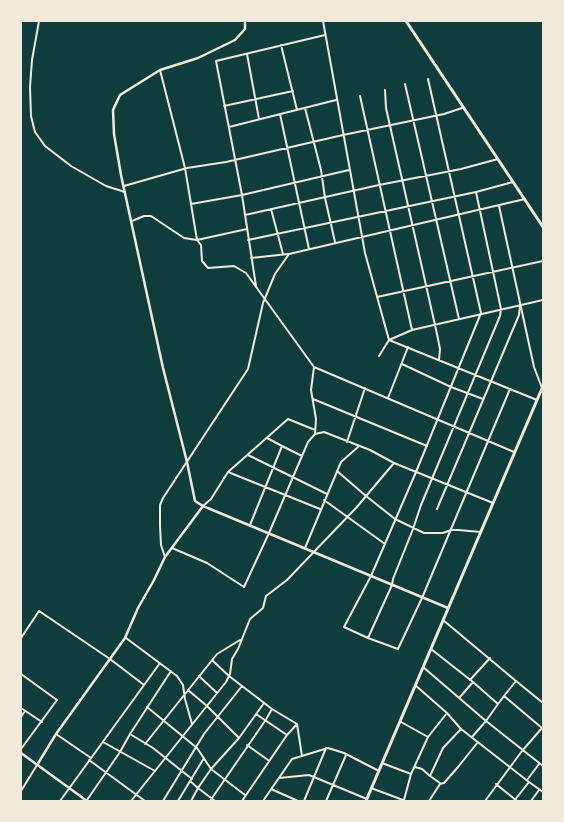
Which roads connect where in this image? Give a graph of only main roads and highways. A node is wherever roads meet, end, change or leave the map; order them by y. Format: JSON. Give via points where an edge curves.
{"nodes":[{"id":1,"x":406,"y":21,"type":"edge"},
{"id":2,"x":543,"y":228,"type":"edge"},
{"id":3,"x":542,"y":387,"type":"edge"},
{"id":4,"x":366,"y":800,"type":"edge"}],
"edges":[{"from":1,"to":2,"type":"highway"},
{"from":3,"to":4,"type":"highway"}]}
